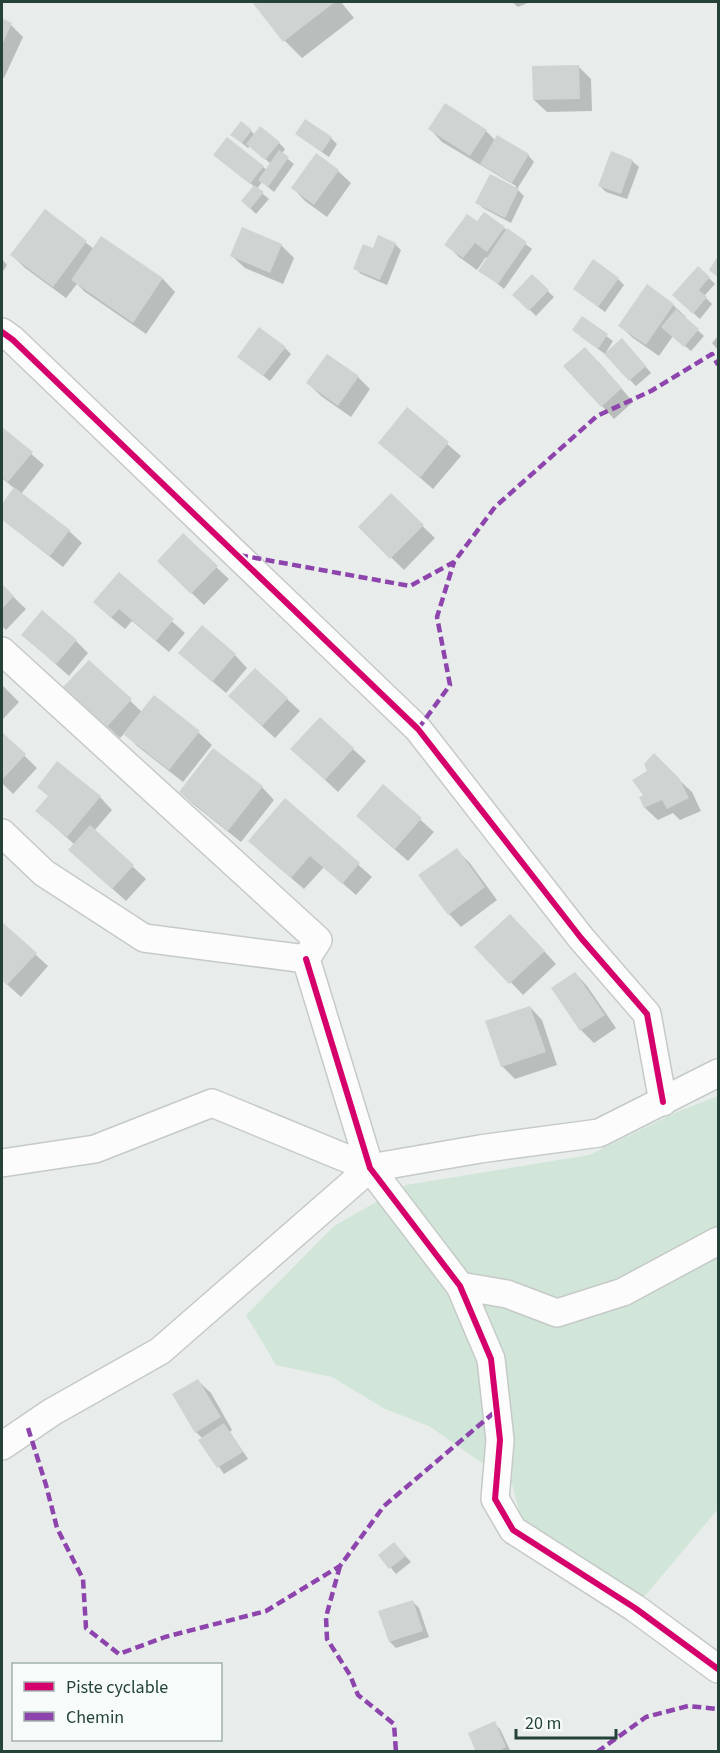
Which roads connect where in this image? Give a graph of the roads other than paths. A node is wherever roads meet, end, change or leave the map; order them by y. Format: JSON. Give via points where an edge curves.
{"nodes":[{"id":1,"x":2,"y":332,"type":"edge"},
{"id":2,"x":2,"y":651,"type":"edge"},
{"id":3,"x":2,"y":833,"type":"edge"},
{"id":4,"x":306,"y":959,"type":"junction"},
{"id":5,"x":718,"y":1073,"type":"edge"},
{"id":6,"x":663,"y":1102,"type":"junction"},
{"id":7,"x":2,"y":1163,"type":"edge"},
{"id":8,"x":370,"y":1168,"type":"junction"},
{"id":9,"x":718,"y":1241,"type":"edge"},
{"id":10,"x":460,"y":1286,"type":"junction"},
{"id":11,"x":2,"y":1446,"type":"edge"},
{"id":12,"x":718,"y":1669,"type":"edge"}],
"edges":[{"from":1,"to":6,"type":"street","via":[[418,729],[581,938],[647,1014]]},
{"from":2,"to":4,"type":"street","via":[[318,940]]},
{"from":3,"to":4,"type":"street","via":[[44,873],[144,938]]},
{"from":4,"to":8,"type":"street"},
{"from":5,"to":6,"type":"street"},
{"from":6,"to":8,"type":"street","via":[[599,1133]]},
{"from":7,"to":8,"type":"street","via":[[95,1149],[212,1102]]},
{"from":8,"to":10,"type":"street"},
{"from":8,"to":11,"type":"street","via":[[160,1351]]},
{"from":9,"to":10,"type":"street","via":[[623,1292],[557,1313],[507,1294]]},
{"from":10,"to":12,"type":"street","via":[[491,1359],[500,1440],[495,1499],[513,1530],[635,1608]]}]}
